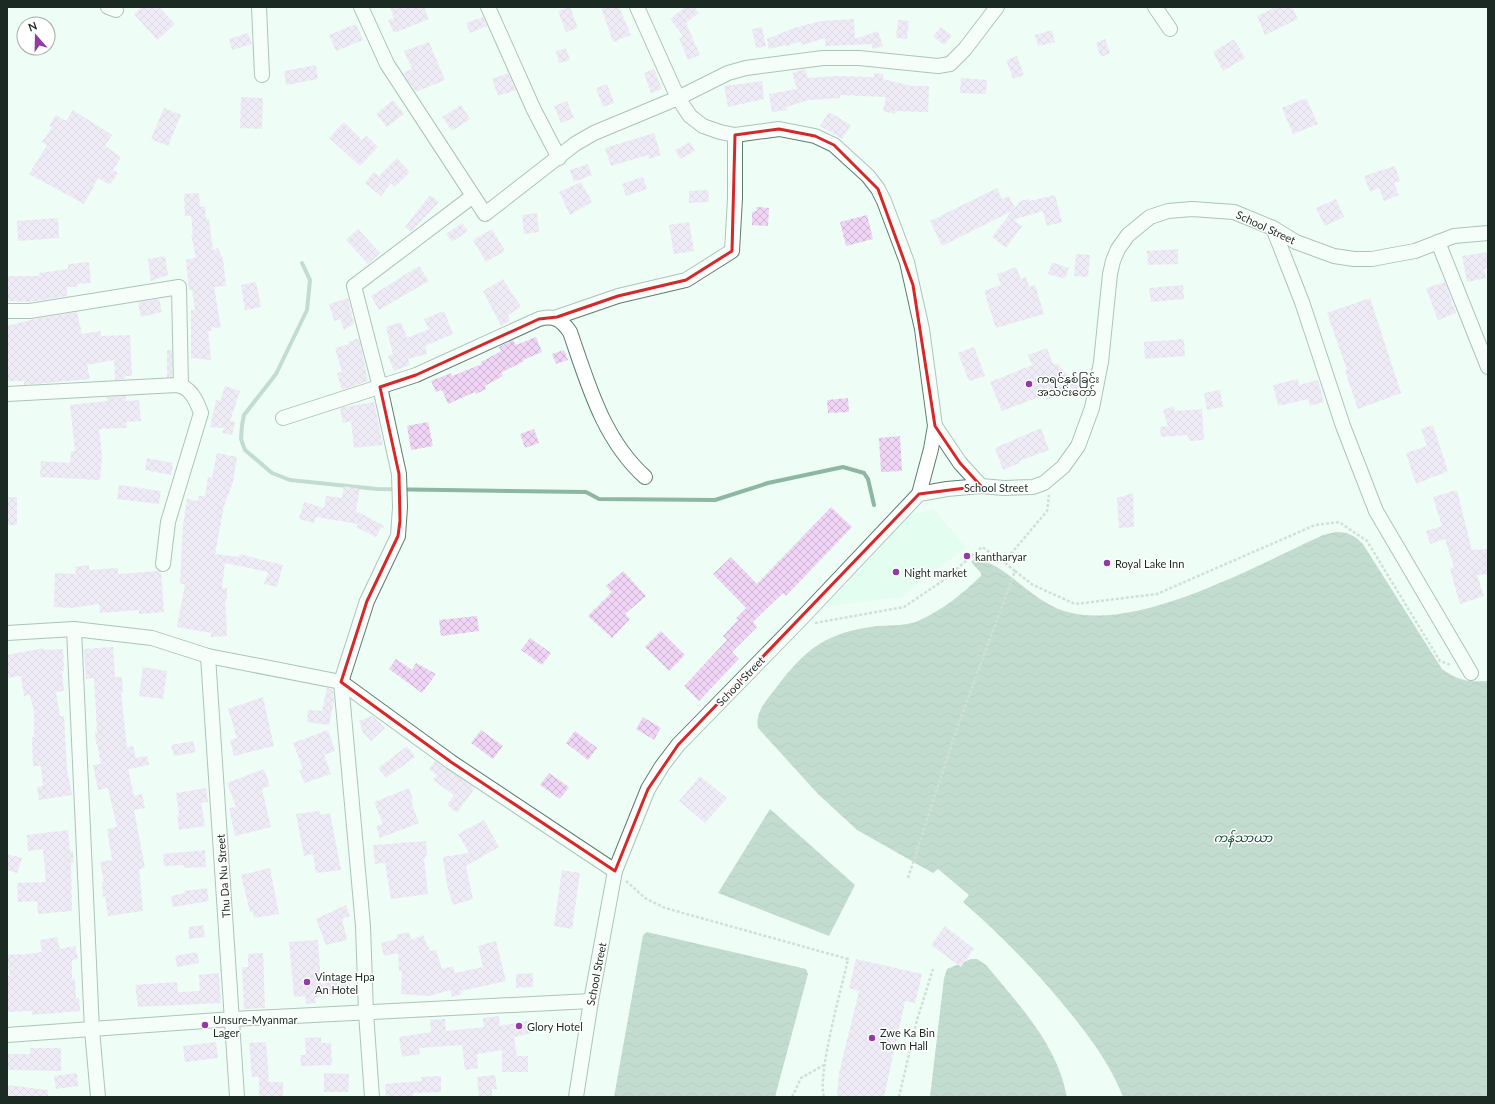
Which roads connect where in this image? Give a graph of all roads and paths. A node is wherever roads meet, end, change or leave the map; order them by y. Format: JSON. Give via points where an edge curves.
{"nodes":[{"id":1,"x":259,"y":7,"type":"edge"},
{"id":2,"x":361,"y":7,"type":"edge"},
{"id":3,"x":488,"y":7,"type":"edge"},
{"id":4,"x":637,"y":7,"type":"edge"},
{"id":5,"x":997,"y":7,"type":"edge"},
{"id":6,"x":1155,"y":7,"type":"edge"},
{"id":7,"x":1170,"y":29,"type":"dead end"},
{"id":8,"x":262,"y":75,"type":"dead end"},
{"id":9,"x":678,"y":98,"type":"junction"},
{"id":10,"x":735,"y":135,"type":"junction"},
{"id":11,"x":559,"y":158,"type":"junction"},
{"id":12,"x":474,"y":196,"type":"junction"},
{"id":13,"x":1273,"y":228,"type":"junction"},
{"id":14,"x":1488,"y":233,"type":"edge"},
{"id":15,"x":1438,"y":242,"type":"junction"},
{"id":16,"x":7,"y":311,"type":"edge"},
{"id":17,"x":557,"y":317,"type":"junction"},
{"id":18,"x":1488,"y":367,"type":"edge"},
{"id":19,"x":181,"y":386,"type":"junction"},
{"id":20,"x":380,"y":387,"type":"junction"},
{"id":21,"x":7,"y":394,"type":"edge"},
{"id":22,"x":283,"y":418,"type":"dead end"},
{"id":23,"x":935,"y":426,"type":"junction"},
{"id":24,"x":645,"y":477,"type":"dead end"},
{"id":25,"x":1052,"y":477,"type":"junction"},
{"id":26,"x":981,"y":486,"type":"junction"},
{"id":27,"x":919,"y":494,"type":"junction"},
{"id":28,"x":1004,"y":562,"type":"junction"},
{"id":29,"x":162,"y":564,"type":"dead end"},
{"id":30,"x":1015,"y":571,"type":"junction"},
{"id":31,"x":799,"y":621,"type":"junction"},
{"id":32,"x":74,"y":629,"type":"junction"},
{"id":33,"x":7,"y":633,"type":"edge"},
{"id":34,"x":208,"y":656,"type":"junction"},
{"id":35,"x":1471,"y":673,"type":"joint"},
{"id":36,"x":341,"y":682,"type":"junction"},
{"id":37,"x":615,"y":871,"type":"junction"},
{"id":38,"x":908,"y":878,"type":"dead end"},
{"id":39,"x":933,"y":968,"type":"dead end"},
{"id":40,"x":591,"y":1001,"type":"junction"},
{"id":41,"x":366,"y":1013,"type":"junction"},
{"id":42,"x":233,"y":1019,"type":"junction"},
{"id":43,"x":92,"y":1030,"type":"junction"},
{"id":44,"x":7,"y":1035,"type":"edge"},
{"id":45,"x":824,"y":1065,"type":"junction"},
{"id":46,"x":98,"y":1097,"type":"edge"},
{"id":47,"x":238,"y":1097,"type":"edge"},
{"id":48,"x":372,"y":1097,"type":"edge"},
{"id":49,"x":576,"y":1097,"type":"edge"},
{"id":50,"x":792,"y":1097,"type":"edge"},
{"id":51,"x":824,"y":1097,"type":"edge"},
{"id":52,"x":898,"y":1097,"type":"edge"}],
"edges":[{"from":1,"to":8,"type":"street"},
{"from":2,"to":12,"type":"street","via":[[387,64]]},
{"from":3,"to":11,"type":"street","via":[[534,110]]},
{"from":4,"to":9,"type":"street"},
{"from":5,"to":9,"type":"street","via":[[965,49],[950,64],[938,66],[859,58],[823,58],[734,72]]},
{"from":6,"to":7,"type":"street"},
{"from":9,"to":10,"type":"street","via":[[690,116],[703,126]]},
{"from":9,"to":11,"type":"street","via":[[594,133],[575,144]]},
{"from":10,"to":17,"type":"street","via":[[732,251],[686,280],[618,296]]},
{"from":10,"to":23,"type":"street","via":[[779,129],[815,136],[834,145],[878,188],[913,285],[922,329]]},
{"from":11,"to":12,"type":"street","via":[[486,214]]},
{"from":12,"to":20,"type":"street","via":[[354,286]]},
{"from":13,"to":15,"type":"street","name":"School Street","via":[[1296,242],[1328,254],[1354,259],[1393,256]]},
{"from":13,"to":25,"type":"street","name":"School Street","via":[[1234,212],[1192,209],[1168,211],[1150,217],[1128,235],[1118,249],[1110,274],[1101,362],[1092,408],[1078,446],[1064,467]]},
{"from":13,"to":35,"type":"street","via":[[1376,511]]},
{"from":14,"to":15,"type":"street","name":"School Street","via":[[1454,236]]},
{"from":15,"to":18,"type":"street"},
{"from":16,"to":19,"type":"street","via":[[30,311],[179,287]]},
{"from":17,"to":20,"type":"street","via":[[539,319],[416,375]]},
{"from":17,"to":24,"type":"street","via":[[570,332],[593,399],[617,445]]},
{"from":19,"to":21,"type":"street"},
{"from":19,"to":29,"type":"street","via":[[194,396],[201,413],[168,522]]},
{"from":20,"to":22,"type":"street"},
{"from":20,"to":36,"type":"street","via":[[399,474],[398,536],[367,601]]},
{"from":23,"to":26,"type":"street","via":[[960,463]]},
{"from":23,"to":27,"type":"street"},
{"from":25,"to":26,"type":"street","name":"School Street","via":[[1033,487]]},
{"from":25,"to":28,"type":"path","via":[[1047,511]]},
{"from":26,"to":27,"type":"street","name":"School Street"},
{"from":27,"to":31,"type":"street","name":"School Street"},
{"from":28,"to":30,"type":"path"},
{"from":28,"to":31,"type":"path","via":[[982,547],[944,580],[904,608],[808,624]]},
{"from":30,"to":35,"type":"path","via":[[1033,585],[1075,604],[1157,594],[1315,525],[1340,522],[1367,541],[1440,661]]},
{"from":30,"to":38,"type":"path","via":[[956,731]]},
{"from":31,"to":37,"type":"street","name":"School Street","via":[[678,744],[648,789]]},
{"from":32,"to":33,"type":"street"},
{"from":32,"to":34,"type":"street","via":[[152,638]]},
{"from":32,"to":43,"type":"street"},
{"from":34,"to":36,"type":"street"},
{"from":34,"to":42,"type":"street","name":"Thu Da Nu Street"},
{"from":36,"to":37,"type":"street","via":[[452,762]]},
{"from":36,"to":41,"type":"street","via":[[363,926]]},
{"from":37,"to":40,"type":"street","name":"School Street"},
{"from":37,"to":45,"type":"path","via":[[645,898],[665,908],[848,959]]},
{"from":39,"to":52,"type":"path"},
{"from":40,"to":41,"type":"street"},
{"from":40,"to":49,"type":"street","name":"School Street"},
{"from":41,"to":42,"type":"street"},
{"from":41,"to":48,"type":"street"},
{"from":42,"to":43,"type":"street"},
{"from":42,"to":47,"type":"street","name":"Thu Da Nu Street"},
{"from":43,"to":44,"type":"street"},
{"from":43,"to":46,"type":"street"},
{"from":45,"to":50,"type":"path","via":[[802,1078]]},
{"from":45,"to":51,"type":"path"}]}
